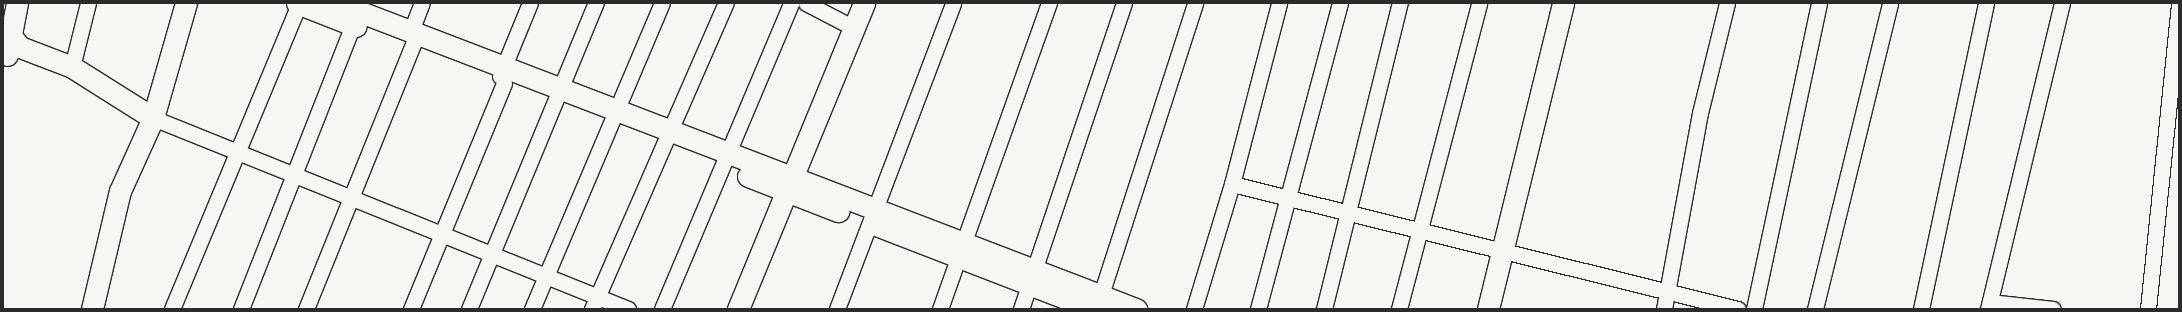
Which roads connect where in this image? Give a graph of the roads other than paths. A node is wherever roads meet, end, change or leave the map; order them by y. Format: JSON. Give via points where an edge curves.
{"nodes":[{"id":1,"x":17,"y":3,"type":"edge"},
{"id":2,"x":88,"y":3,"type":"edge"},
{"id":3,"x":186,"y":3,"type":"edge"},
{"id":4,"x":298,"y":3,"type":"edge"},
{"id":5,"x":422,"y":3,"type":"edge"},
{"id":6,"x":530,"y":3,"type":"edge"},
{"id":7,"x":596,"y":3,"type":"edge"},
{"id":8,"x":662,"y":3,"type":"edge"},
{"id":9,"x":726,"y":3,"type":"edge"},
{"id":10,"x":792,"y":3,"type":"edge"},
{"id":11,"x":806,"y":3,"type":"edge"},
{"id":12,"x":864,"y":3,"type":"edge"},
{"id":13,"x":953,"y":3,"type":"edge"},
{"id":14,"x":1049,"y":3,"type":"edge"},
{"id":15,"x":1124,"y":3,"type":"edge"},
{"id":16,"x":1195,"y":3,"type":"edge"},
{"id":17,"x":1279,"y":3,"type":"edge"},
{"id":18,"x":1340,"y":3,"type":"edge"},
{"id":19,"x":1400,"y":3,"type":"edge"},
{"id":20,"x":1479,"y":3,"type":"edge"},
{"id":21,"x":1563,"y":3,"type":"edge"},
{"id":22,"x":1727,"y":3,"type":"edge"},
{"id":23,"x":1819,"y":3,"type":"edge"},
{"id":24,"x":1890,"y":3,"type":"edge"},
{"id":25,"x":1986,"y":3,"type":"edge"},
{"id":26,"x":2062,"y":3,"type":"edge"},
{"id":27,"x":2179,"y":3,"type":"edge"},
{"id":28,"x":327,"y":6,"type":"edge"},
{"id":29,"x":358,"y":13,"type":"edge"},
{"id":30,"x":854,"y":28,"type":"junction"},
{"id":31,"x":413,"y":37,"type":"junction"},
{"id":32,"x":9,"y":45,"type":"edge"},
{"id":33,"x":72,"y":67,"type":"junction"},
{"id":34,"x":502,"y":77,"type":"junction"},
{"id":35,"x":558,"y":95,"type":"junction"},
{"id":36,"x":614,"y":117,"type":"junction"},
{"id":37,"x":153,"y":118,"type":"junction"},
{"id":38,"x":667,"y":137,"type":"junction"},
{"id":39,"x":237,"y":152,"type":"junction"},
{"id":40,"x":725,"y":159,"type":"junction"},
{"id":41,"x":294,"y":174,"type":"junction"},
{"id":42,"x":789,"y":184,"type":"junction"},
{"id":43,"x":1232,"y":184,"type":"junction"},
{"id":44,"x":351,"y":197,"type":"junction"},
{"id":45,"x":1288,"y":198,"type":"junction"},
{"id":46,"x":1347,"y":213,"type":"junction"},
{"id":47,"x":872,"y":216,"type":"junction"},
{"id":48,"x":1417,"y":230,"type":"junction"},
{"id":49,"x":442,"y":234,"type":"junction"},
{"id":50,"x":961,"y":250,"type":"junction"},
{"id":51,"x":1504,"y":252,"type":"junction"},
{"id":52,"x":492,"y":254,"type":"junction"},
{"id":53,"x":546,"y":276,"type":"junction"},
{"id":54,"x":1032,"y":277,"type":"junction"},
{"id":55,"x":1667,"y":292,"type":"junction"},
{"id":56,"x":594,"y":303,"type":"edge"},
{"id":57,"x":1097,"y":305,"type":"edge"},
{"id":58,"x":1989,"y":306,"type":"edge"},
{"id":59,"x":92,"y":309,"type":"edge"},
{"id":60,"x":172,"y":309,"type":"edge"},
{"id":61,"x":241,"y":309,"type":"edge"},
{"id":62,"x":306,"y":309,"type":"edge"},
{"id":63,"x":411,"y":309,"type":"edge"},
{"id":64,"x":469,"y":309,"type":"edge"},
{"id":65,"x":532,"y":309,"type":"edge"},
{"id":66,"x":628,"y":309,"type":"edge"},
{"id":67,"x":662,"y":309,"type":"edge"},
{"id":68,"x":738,"y":309,"type":"edge"},
{"id":69,"x":837,"y":309,"type":"edge"},
{"id":70,"x":940,"y":309,"type":"edge"},
{"id":71,"x":1021,"y":309,"type":"edge"},
{"id":72,"x":1136,"y":309,"type":"edge"},
{"id":73,"x":1194,"y":309,"type":"edge"},
{"id":74,"x":1258,"y":309,"type":"edge"},
{"id":75,"x":1324,"y":309,"type":"edge"},
{"id":76,"x":1399,"y":309,"type":"edge"},
{"id":77,"x":1488,"y":309,"type":"edge"},
{"id":78,"x":1664,"y":309,"type":"edge"},
{"id":79,"x":1738,"y":309,"type":"edge"},
{"id":80,"x":1754,"y":309,"type":"edge"},
{"id":81,"x":1815,"y":309,"type":"edge"},
{"id":82,"x":1921,"y":309,"type":"edge"},
{"id":83,"x":2053,"y":309,"type":"edge"},
{"id":84,"x":2148,"y":309,"type":"edge"}],
"edges":[{"from":1,"to":32,"type":"street"},
{"from":2,"to":33,"type":"street"},
{"from":3,"to":37,"type":"street"},
{"from":4,"to":28,"type":"street"},
{"from":4,"to":39,"type":"street"},
{"from":5,"to":31,"type":"street"},
{"from":6,"to":34,"type":"street"},
{"from":7,"to":35,"type":"street"},
{"from":8,"to":36,"type":"street"},
{"from":9,"to":38,"type":"street"},
{"from":10,"to":40,"type":"street"},
{"from":11,"to":30,"type":"street"},
{"from":12,"to":30,"type":"street"},
{"from":13,"to":47,"type":"street"},
{"from":14,"to":50,"type":"street"},
{"from":15,"to":54,"type":"street"},
{"from":16,"to":57,"type":"street"},
{"from":17,"to":43,"type":"street"},
{"from":18,"to":45,"type":"street"},
{"from":19,"to":46,"type":"street"},
{"from":20,"to":48,"type":"street"},
{"from":21,"to":51,"type":"street"},
{"from":22,"to":55,"type":"street","via":[[1700,113]]},
{"from":23,"to":80,"type":"street"},
{"from":24,"to":81,"type":"street"},
{"from":25,"to":82,"type":"street"},
{"from":26,"to":58,"type":"street"},
{"from":27,"to":84,"type":"street"},
{"from":28,"to":29,"type":"street"},
{"from":29,"to":31,"type":"street"},
{"from":29,"to":41,"type":"street"},
{"from":30,"to":42,"type":"street"},
{"from":31,"to":34,"type":"street"},
{"from":31,"to":44,"type":"street"},
{"from":32,"to":33,"type":"street"},
{"from":33,"to":37,"type":"street"},
{"from":34,"to":35,"type":"street"},
{"from":34,"to":49,"type":"street"},
{"from":35,"to":36,"type":"street"},
{"from":35,"to":52,"type":"street"},
{"from":36,"to":38,"type":"street"},
{"from":36,"to":53,"type":"street"},
{"from":37,"to":39,"type":"street"},
{"from":37,"to":59,"type":"street","via":[[120,190]]},
{"from":38,"to":40,"type":"street"},
{"from":38,"to":56,"type":"street"},
{"from":39,"to":41,"type":"street"},
{"from":39,"to":60,"type":"street"},
{"from":40,"to":42,"type":"street"},
{"from":40,"to":67,"type":"street"},
{"from":41,"to":44,"type":"street"},
{"from":41,"to":61,"type":"street"},
{"from":42,"to":47,"type":"street"},
{"from":42,"to":68,"type":"street"},
{"from":43,"to":45,"type":"street"},
{"from":43,"to":73,"type":"street"},
{"from":44,"to":49,"type":"street"},
{"from":44,"to":62,"type":"street"},
{"from":45,"to":46,"type":"street"},
{"from":45,"to":74,"type":"street"},
{"from":46,"to":48,"type":"street"},
{"from":46,"to":75,"type":"street"},
{"from":47,"to":50,"type":"street"},
{"from":47,"to":69,"type":"street"},
{"from":48,"to":51,"type":"street"},
{"from":48,"to":76,"type":"street"},
{"from":49,"to":52,"type":"street"},
{"from":49,"to":63,"type":"street"},
{"from":50,"to":54,"type":"street"},
{"from":50,"to":70,"type":"street"},
{"from":51,"to":55,"type":"street"},
{"from":51,"to":77,"type":"street"},
{"from":52,"to":53,"type":"street"},
{"from":52,"to":64,"type":"street"},
{"from":53,"to":56,"type":"street"},
{"from":53,"to":65,"type":"street"},
{"from":54,"to":57,"type":"street"},
{"from":54,"to":71,"type":"street"},
{"from":55,"to":78,"type":"street"},
{"from":55,"to":79,"type":"street"},
{"from":56,"to":66,"type":"street"},
{"from":57,"to":72,"type":"street"},
{"from":58,"to":83,"type":"street"}]}
